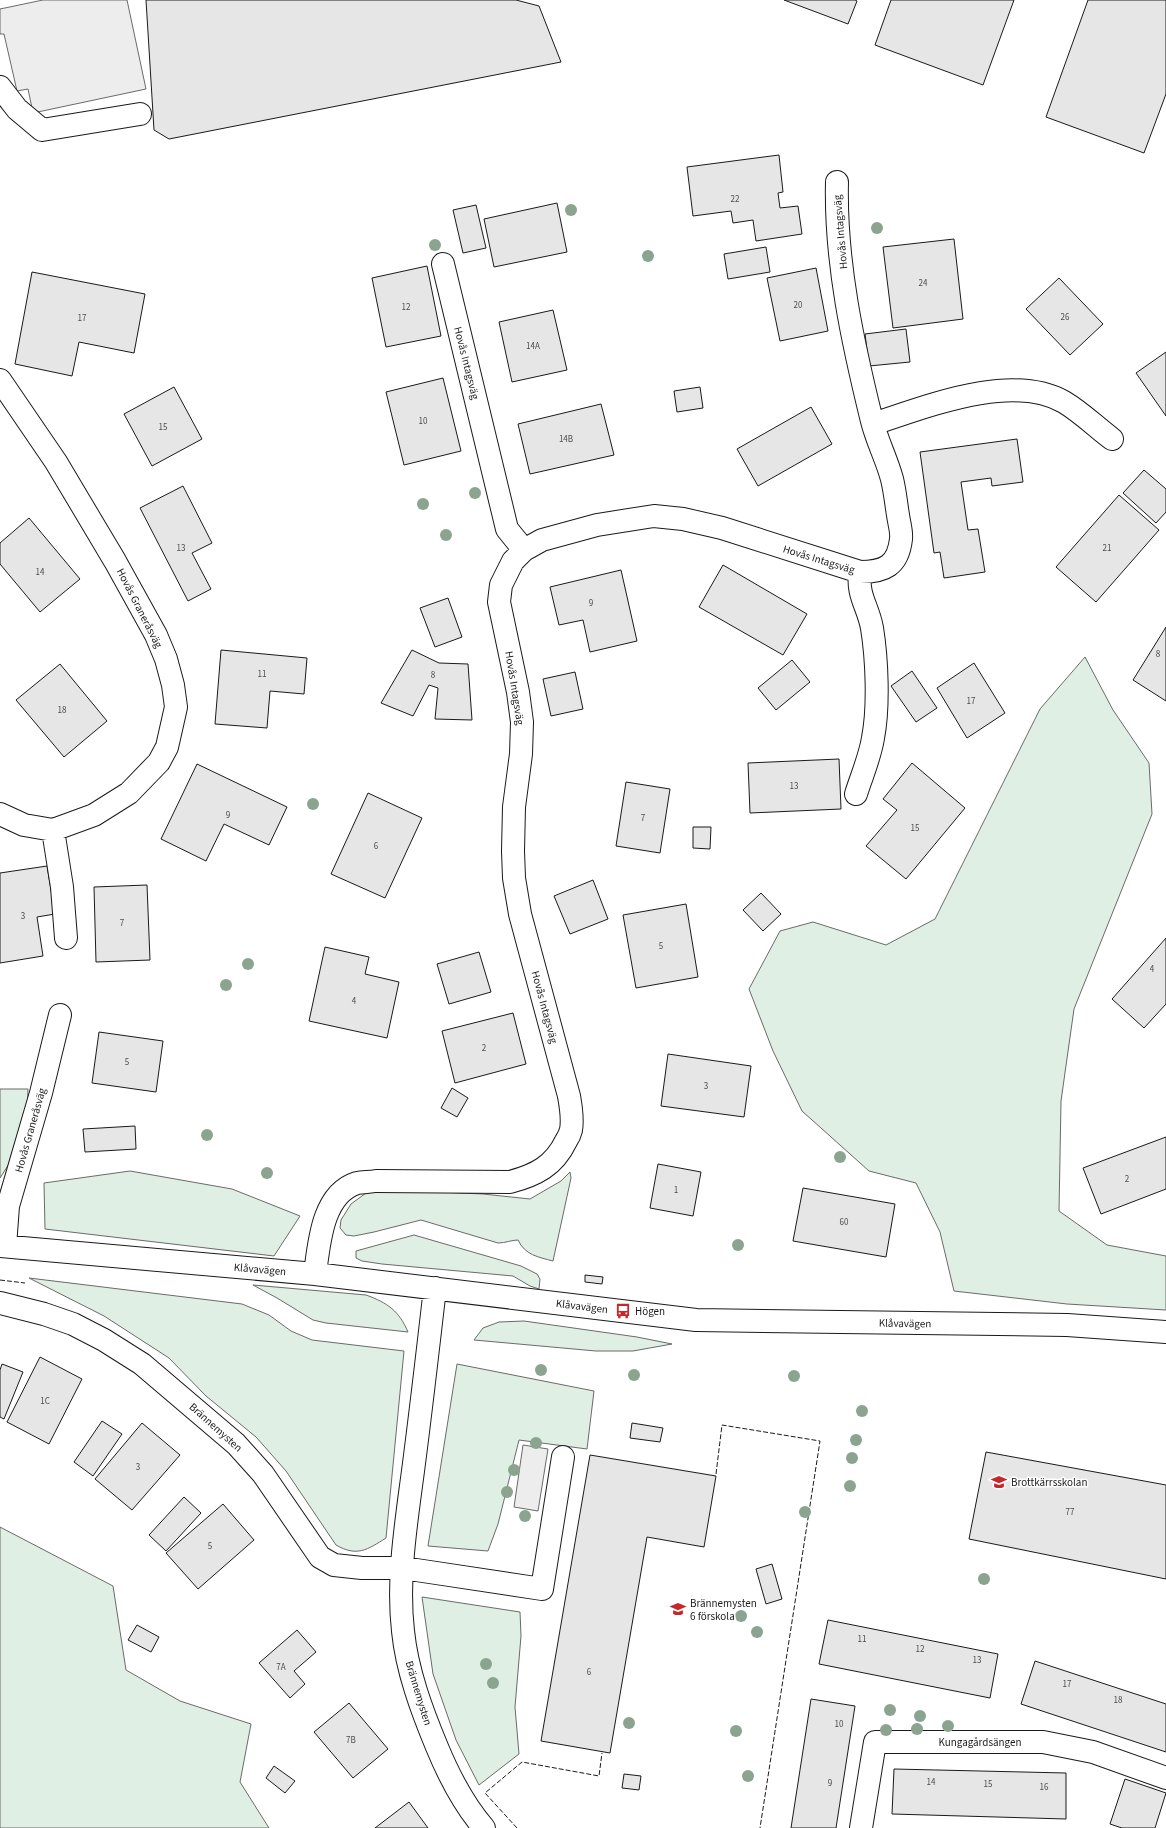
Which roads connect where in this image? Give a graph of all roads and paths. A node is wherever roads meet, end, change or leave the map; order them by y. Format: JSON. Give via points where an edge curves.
{"nodes":[{"id":1,"x":0,"y":87,"type":"edge"},
{"id":2,"x":140,"y":114,"type":"dead end"},
{"id":3,"x":837,"y":182,"type":"dead end"},
{"id":4,"x":443,"y":264,"type":"dead end"},
{"id":5,"x":0,"y":380,"type":"edge"},
{"id":6,"x":873,"y":424,"type":"junction"},
{"id":7,"x":1112,"y":438,"type":"dead end"},
{"id":8,"x":524,"y":550,"type":"junction"},
{"id":9,"x":860,"y":572,"type":"junction"},
{"id":10,"x":856,"y":794,"type":"dead end"},
{"id":11,"x":0,"y":814,"type":"edge"},
{"id":12,"x":53,"y":830,"type":"junction"},
{"id":13,"x":66,"y":938,"type":"dead end"},
{"id":14,"x":60,"y":1015,"type":"dead end"},
{"id":15,"x":3,"y":1246,"type":"edge"},
{"id":16,"x":315,"y":1274,"type":"junction"},
{"id":17,"x":435,"y":1288,"type":"junction"},
{"id":18,"x":0,"y":1303,"type":"edge"},
{"id":19,"x":1166,"y":1332,"type":"edge"},
{"id":20,"x":563,"y":1457,"type":"dead end"},
{"id":21,"x":403,"y":1568,"type":"junction"},
{"id":22,"x":1166,"y":1778,"type":"edge"},
{"id":23,"x":484,"y":1828,"type":"edge"},
{"id":24,"x":861,"y":1828,"type":"edge"}],
"edges":[{"from":1,"to":2,"type":"street","via":[[17,109],[42,130]]},
{"from":3,"to":6,"type":"street","name":"Hovås Intagsväg","via":[[836,213],[845,290],[861,378]]},
{"from":4,"to":8,"type":"street","name":"Hovås Intagsväg","via":[[507,529]]},
{"from":5,"to":12,"type":"street","name":"Hovås Graneråsväg","via":[[56,462],[115,560],[156,635],[166,659],[176,707],[167,747],[146,778],[129,793],[94,815]]},
{"from":6,"to":7,"type":"street","via":[[971,394],[1021,391],[1045,394],[1064,402]]},
{"from":6,"to":9,"type":"street","name":"Hovås Intagsväg","via":[[892,480],[901,538],[897,554],[889,568],[875,572]]},
{"from":8,"to":9,"type":"street","name":"Hovås Intagsväg","via":[[542,540],[573,530],[654,516],[683,519],[722,528]]},
{"from":8,"to":16,"type":"street","name":"Hovås Intagsväg","via":[[507,572],[501,585],[499,602],[522,722],[514,808],[514,878],[520,914],[569,1096],[571,1131],[562,1151],[554,1161],[529,1177],[510,1182],[357,1183],[333,1202],[324,1218]]},
{"from":9,"to":10,"type":"street","name":"Hovås Intagsväg","via":[[858,585],[872,628],[876,718],[873,740]]},
{"from":11,"to":12,"type":"street","name":"Hovås Graneråsväg","via":[[24,825]]},
{"from":12,"to":13,"type":"street","via":[[62,887]]},
{"from":14,"to":15,"type":"street","name":"Hovås Graneråsväg","via":[[41,1093],[8,1206]]},
{"from":15,"to":16,"type":"street","name":"Klåvavägen"},
{"from":16,"to":17,"type":"street","name":"Klåvavägen"},
{"from":17,"to":19,"type":"street","name":"Klåvavägen","via":[[696,1320],[1067,1325]]},
{"from":17,"to":21,"type":"street","name":"Brännemysten","via":[[407,1514]]},
{"from":18,"to":21,"type":"street","name":"Brännemysten","via":[[73,1324],[142,1364],[240,1447],[263,1474],[320,1557],[334,1565]]},
{"from":20,"to":21,"type":"street","via":[[542,1589]]},
{"from":21,"to":23,"type":"street","name":"Brännemysten","via":[[403,1632],[423,1715],[460,1794]]},
{"from":22,"to":24,"type":"street","name":"Kungagårdsängen","via":[[1093,1752],[1043,1742],[875,1742]]}]}
